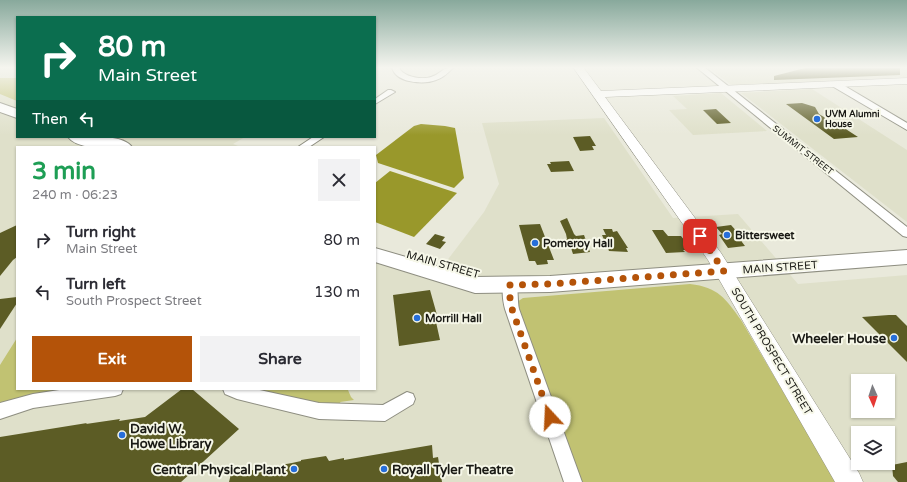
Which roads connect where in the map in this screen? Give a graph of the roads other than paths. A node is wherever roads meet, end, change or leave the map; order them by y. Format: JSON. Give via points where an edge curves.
{"nodes":[{"id":1,"x":595,"y":89,"type":"edge"},
{"id":2,"x":713,"y":89,"type":"edge"},
{"id":3,"x":726,"y":89,"type":"edge"},
{"id":4,"x":844,"y":89,"type":"edge"},
{"id":5,"x":391,"y":92,"type":"dead end"},
{"id":6,"x":598,"y":94,"type":"junction"},
{"id":7,"x":0,"y":99,"type":"edge"},
{"id":8,"x":376,"y":101,"type":"edge"},
{"id":9,"x":16,"y":106,"type":"edge"},
{"id":10,"x":0,"y":107,"type":"edge"},
{"id":11,"x":16,"y":114,"type":"edge"},
{"id":12,"x":907,"y":127,"type":"edge"},
{"id":13,"x":82,"y":138,"type":"edge"},
{"id":14,"x":318,"y":138,"type":"edge"},
{"id":15,"x":101,"y":141,"type":"edge"},
{"id":16,"x":120,"y":146,"type":"edge"},
{"id":17,"x":306,"y":146,"type":"edge"},
{"id":18,"x":907,"y":233,"type":"edge"},
{"id":19,"x":376,"y":243,"type":"edge"},
{"id":20,"x":376,"y":254,"type":"edge"},
{"id":21,"x":907,"y":257,"type":"edge"},
{"id":22,"x":724,"y":271,"type":"junction"},
{"id":23,"x":510,"y":285,"type":"junction"},
{"id":24,"x":108,"y":390,"type":"edge"},
{"id":25,"x":233,"y":390,"type":"edge"},
{"id":26,"x":406,"y":399,"type":"dead end"},
{"id":27,"x":0,"y":411,"type":"edge"},
{"id":28,"x":574,"y":482,"type":"edge"},
{"id":29,"x":850,"y":482,"type":"edge"}],
"edges":[{"from":1,"to":6,"type":"street","name":"SOUTH PROSPECT STREET"},
{"from":2,"to":6,"type":"street"},
{"from":3,"to":18,"type":"street","name":"SUMMIT STREET"},
{"from":4,"to":12,"type":"street"},
{"from":5,"to":8,"type":"street"},
{"from":6,"to":22,"type":"street","name":"SOUTH PROSPECT STREET"},
{"from":7,"to":9,"type":"main road"},
{"from":10,"to":11,"type":"main road"},
{"from":13,"to":15,"type":"main road"},
{"from":14,"to":17,"type":"street"},
{"from":15,"to":16,"type":"main road"},
{"from":19,"to":23,"type":"main road","name":"MAIN STREET"},
{"from":20,"to":23,"type":"main road","name":"MAIN STREET","via":[[475,285]]},
{"from":21,"to":22,"type":"main road","name":"MAIN STREET"},
{"from":22,"to":23,"type":"main road","name":"MAIN STREET"},
{"from":22,"to":29,"type":"street","name":"SOUTH PROSPECT STREET"},
{"from":23,"to":28,"type":"street","via":[[512,309]]},
{"from":24,"to":27,"type":"street","via":[[32,401]]},
{"from":25,"to":26,"type":"street","via":[[319,411],[385,413]]}]}
